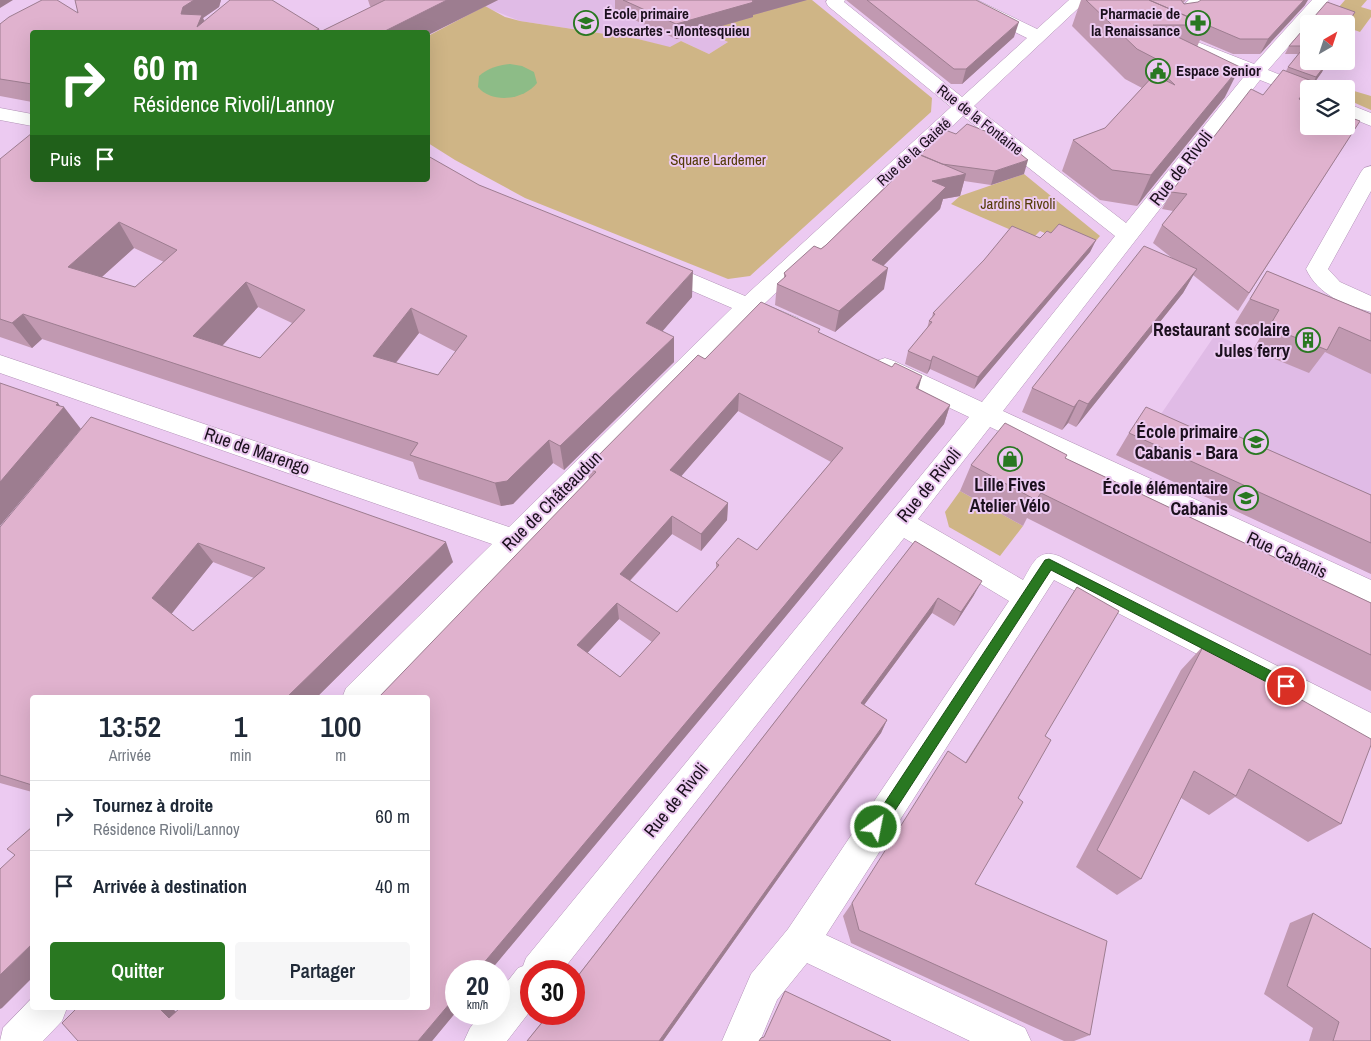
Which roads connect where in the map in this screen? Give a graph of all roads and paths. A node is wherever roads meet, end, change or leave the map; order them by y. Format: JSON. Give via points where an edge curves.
{"nodes":[{"id":1,"x":964,"y":0,"type":"edge"},
{"id":2,"x":1199,"y":0,"type":"edge"},
{"id":3,"x":1321,"y":0,"type":"edge"},
{"id":4,"x":835,"y":1,"type":"edge"},
{"id":5,"x":1089,"y":1,"type":"edge"},
{"id":6,"x":1184,"y":13,"type":"edge"},
{"id":7,"x":1170,"y":36,"type":"edge"},
{"id":8,"x":1039,"y":37,"type":"junction"},
{"id":9,"x":1257,"y":72,"type":"junction"},
{"id":10,"x":1300,"y":89,"type":"edge"},
{"id":11,"x":962,"y":107,"type":"junction"},
{"id":12,"x":1355,"y":113,"type":"edge"},
{"id":13,"x":0,"y":114,"type":"edge"},
{"id":14,"x":30,"y":120,"type":"edge"},
{"id":15,"x":1371,"y":120,"type":"edge"},
{"id":16,"x":1371,"y":172,"type":"edge"},
{"id":17,"x":1128,"y":235,"type":"junction"},
{"id":18,"x":642,"y":261,"type":"edge"},
{"id":19,"x":1371,"y":304,"type":"edge"},
{"id":20,"x":750,"y":305,"type":"junction"},
{"id":21,"x":812,"y":334,"type":"edge"},
{"id":22,"x":865,"y":358,"type":"edge"},
{"id":23,"x":0,"y":364,"type":"edge"},
{"id":24,"x":986,"y":414,"type":"junction"},
{"id":25,"x":899,"y":521,"type":"junction"},
{"id":26,"x":513,"y":540,"type":"junction"},
{"id":27,"x":1371,"y":594,"type":"edge"},
{"id":28,"x":1027,"y":597,"type":"junction"},
{"id":29,"x":360,"y":695,"type":"edge"},
{"id":30,"x":1371,"y":729,"type":"edge"},
{"id":31,"x":802,"y":942,"type":"junction"},
{"id":32,"x":548,"y":960,"type":"edge"},
{"id":33,"x":520,"y":995,"type":"edge"},
{"id":34,"x":47,"y":1010,"type":"edge"},
{"id":35,"x":16,"y":1041,"type":"edge"},
{"id":36,"x":483,"y":1041,"type":"edge"},
{"id":37,"x":741,"y":1041,"type":"edge"},
{"id":38,"x":1012,"y":1041,"type":"edge"}],
"edges":[{"from":1,"to":8,"type":"street"},
{"from":2,"to":6,"type":"street"},
{"from":3,"to":9,"type":"street","name":"Rue de Rivoli"},
{"from":4,"to":11,"type":"street","name":"Rue de la Fontaine"},
{"from":5,"to":8,"type":"street","name":"Rue de la Gaieté"},
{"from":7,"to":9,"type":"street"},
{"from":8,"to":11,"type":"street","name":"Rue de la Gaieté"},
{"from":9,"to":10,"type":"street"},
{"from":9,"to":17,"type":"street","name":"Rue de Rivoli"},
{"from":11,"to":17,"type":"street","name":"Rue de la Fontaine"},
{"from":11,"to":20,"type":"street","name":"Rue de la Gaieté"},
{"from":12,"to":15,"type":"street"},
{"from":13,"to":14,"type":"street"},
{"from":16,"to":19,"type":"street","via":[[1317,269],[1325,282],[1337,290]]},
{"from":17,"to":24,"type":"street","name":"Rue de Rivoli"},
{"from":18,"to":20,"type":"street"},
{"from":20,"to":21,"type":"street"},
{"from":20,"to":26,"type":"street","name":"Rue de Châteaudun"},
{"from":22,"to":24,"type":"street","name":"Rue Cabanis"},
{"from":23,"to":26,"type":"street","name":"Rue de Marengo","via":[[112,413]]},
{"from":24,"to":25,"type":"street","name":"Rue de Rivoli"},
{"from":24,"to":27,"type":"street","name":"Rue Cabanis"},
{"from":25,"to":28,"type":"street"},
{"from":25,"to":32,"type":"street","name":"Rue de Rivoli"},
{"from":26,"to":29,"type":"street","name":"Rue de Châteaudun"},
{"from":28,"to":30,"type":"street","via":[[1049,564]]},
{"from":28,"to":31,"type":"street"},
{"from":31,"to":37,"type":"street","via":[[764,987]]},
{"from":31,"to":38,"type":"street"},
{"from":33,"to":36,"type":"street"},
{"from":34,"to":35,"type":"street"}]}
